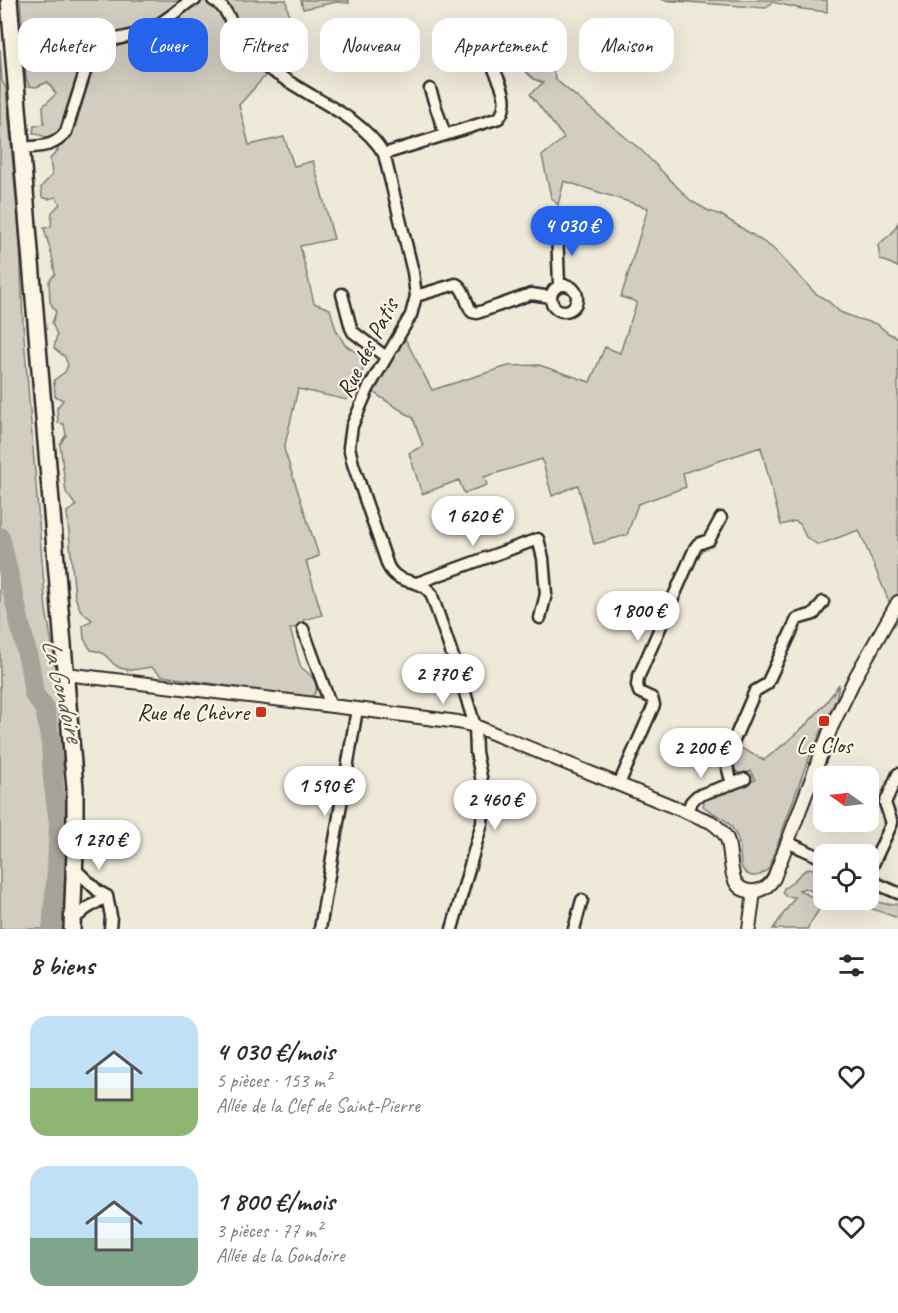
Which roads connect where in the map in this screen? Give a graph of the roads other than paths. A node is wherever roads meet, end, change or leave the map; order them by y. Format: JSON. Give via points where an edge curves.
{"nodes":[{"id":1,"x":9,"y":0,"type":"edge"},
{"id":2,"x":195,"y":0,"type":"edge"},
{"id":3,"x":213,"y":0,"type":"edge"},
{"id":4,"x":495,"y":72,"type":"edge"},
{"id":5,"x":430,"y":89,"type":"dead end"},
{"id":6,"x":445,"y":135,"type":"junction"},
{"id":7,"x":21,"y":148,"type":"junction"},
{"id":8,"x":384,"y":154,"type":"junction"},
{"id":9,"x":558,"y":230,"type":"dead end"},
{"id":10,"x":559,"y":285,"type":"junction"},
{"id":11,"x":342,"y":294,"type":"dead end"},
{"id":12,"x":416,"y":296,"type":"junction"},
{"id":13,"x":551,"y":297,"type":"junction"},
{"id":14,"x":386,"y":357,"type":"junction"},
{"id":15,"x":721,"y":518,"type":"dead end"},
{"id":16,"x":417,"y":583,"type":"junction"},
{"id":17,"x":823,"y":602,"type":"dead end"},
{"id":18,"x":898,"y":602,"type":"edge"},
{"id":19,"x":540,"y":618,"type":"dead end"},
{"id":20,"x":303,"y":629,"type":"dead end"},
{"id":21,"x":66,"y":674,"type":"junction"},
{"id":22,"x":331,"y":706,"type":"junction"},
{"id":23,"x":357,"y":709,"type":"junction"},
{"id":24,"x":475,"y":726,"type":"junction"},
{"id":25,"x":898,"y":774,"type":"edge"},
{"id":26,"x":746,"y":779,"type":"dead end"},
{"id":27,"x":619,"y":784,"type":"junction"},
{"id":28,"x":732,"y":784,"type":"junction"},
{"id":29,"x":687,"y":812,"type":"junction"},
{"id":30,"x":788,"y":842,"type":"junction"},
{"id":31,"x":879,"y":853,"type":"edge"},
{"id":32,"x":813,"y":854,"type":"edge"},
{"id":33,"x":75,"y":868,"type":"junction"},
{"id":34,"x":879,"y":884,"type":"edge"},
{"id":35,"x":753,"y":892,"type":"junction"},
{"id":36,"x":898,"y":893,"type":"edge"},
{"id":37,"x":107,"y":896,"type":"junction"},
{"id":38,"x":582,"y":900,"type":"dead end"},
{"id":39,"x":72,"y":925,"type":"edge"},
{"id":40,"x":110,"y":929,"type":"edge"},
{"id":41,"x":320,"y":929,"type":"edge"},
{"id":42,"x":452,"y":929,"type":"edge"},
{"id":43,"x":574,"y":929,"type":"edge"},
{"id":44,"x":749,"y":929,"type":"edge"}],
"edges":[{"from":1,"to":7,"type":"main road"},
{"from":2,"to":7,"type":"street","via":[[148,30],[97,46],[90,56],[66,132],[45,146]]},
{"from":3,"to":8,"type":"street","name":"Rue des Patis","via":[[227,12],[238,41],[250,57],[359,126]]},
{"from":4,"to":6,"type":"street","via":[[505,98],[499,118]]},
{"from":5,"to":6,"type":"street"},
{"from":6,"to":8,"type":"street"},
{"from":7,"to":21,"type":"main road"},
{"from":8,"to":12,"type":"street","name":"Rue des Patis"},
{"from":9,"to":10,"type":"street"},
{"from":10,"to":13,"type":"street"},
{"from":10,"to":13,"type":"street","via":[[575,289],[576,305],[560,310]]},
{"from":11,"to":14,"type":"street","via":[[353,332]]},
{"from":12,"to":13,"type":"street","via":[[456,284],[462,288],[469,308],[477,313],[531,294]]},
{"from":12,"to":14,"type":"street","name":"Rue des Patis","via":[[411,315]]},
{"from":14,"to":16,"type":"street","name":"Rue des Patis","via":[[356,415],[349,447],[388,566],[396,576]]},
{"from":15,"to":27,"type":"street","via":[[709,540],[695,548],[638,678],[639,692],[652,698],[654,705]]},
{"from":16,"to":19,"type":"street","via":[[538,539],[546,594]]},
{"from":16,"to":24,"type":"street","name":"Rue des Patis","via":[[431,593]]},
{"from":17,"to":28,"type":"street","via":[[814,614],[797,619],[767,684],[755,691],[728,754]]},
{"from":18,"to":30,"type":"street","via":[[831,728]]},
{"from":20,"to":22,"type":"street"},
{"from":21,"to":22,"type":"street"},
{"from":21,"to":33,"type":"main road","via":[[75,788]]},
{"from":22,"to":23,"type":"street"},
{"from":23,"to":24,"type":"street"},
{"from":23,"to":41,"type":"street"},
{"from":24,"to":27,"type":"street"},
{"from":24,"to":42,"type":"street","name":"Rue des Patis","via":[[483,792],[482,823]]},
{"from":25,"to":31,"type":"street","via":[[885,803],[892,824]]},
{"from":26,"to":28,"type":"street"},
{"from":27,"to":29,"type":"street"},
{"from":28,"to":29,"type":"street","via":[[697,796]]},
{"from":29,"to":35,"type":"street","via":[[721,830],[728,842],[733,878],[744,890]]},
{"from":30,"to":32,"type":"street"},
{"from":30,"to":35,"type":"street","via":[[771,884]]},
{"from":33,"to":37,"type":"street"},
{"from":33,"to":39,"type":"main road"},
{"from":34,"to":36,"type":"street"},
{"from":35,"to":44,"type":"street"},
{"from":37,"to":39,"type":"street"},
{"from":37,"to":40,"type":"street"},
{"from":38,"to":43,"type":"street"}]}
